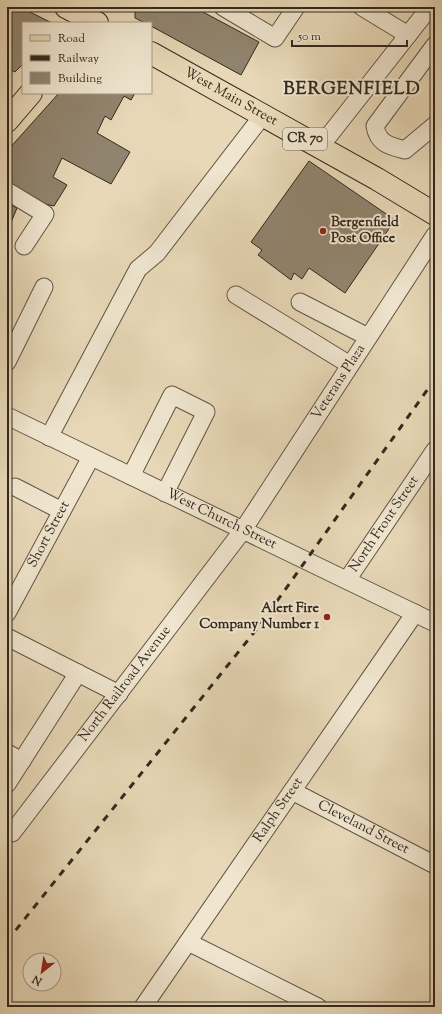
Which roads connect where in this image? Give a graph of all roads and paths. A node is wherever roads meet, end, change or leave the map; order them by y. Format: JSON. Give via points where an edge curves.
{"nodes":[{"id":1,"x":66,"y":7,"type":"edge"},
{"id":2,"x":223,"y":7,"type":"edge"},
{"id":3,"x":296,"y":7,"type":"edge"},
{"id":4,"x":362,"y":7,"type":"edge"},
{"id":5,"x":429,"y":7,"type":"edge"},
{"id":6,"x":435,"y":10,"type":"edge"},
{"id":7,"x":97,"y":18,"type":"edge"},
{"id":8,"x":408,"y":35,"type":"junction"},
{"id":9,"x":435,"y":45,"type":"edge"},
{"id":10,"x":152,"y":54,"type":"edge"},
{"id":11,"x":31,"y":94,"type":"edge"},
{"id":12,"x":263,"y":115,"type":"junction"},
{"id":13,"x":7,"y":122,"type":"edge"},
{"id":14,"x":435,"y":125,"type":"edge"},
{"id":15,"x":320,"y":147,"type":"junction"},
{"id":16,"x":7,"y":191,"type":"edge"},
{"id":17,"x":435,"y":214,"type":"edge"},
{"id":18,"x":435,"y":235,"type":"edge"},
{"id":19,"x":24,"y":246,"type":"dead end"},
{"id":20,"x":44,"y":287,"type":"dead end"},
{"id":21,"x":236,"y":295,"type":"dead end"},
{"id":22,"x":300,"y":302,"type":"dead end"},
{"id":23,"x":368,"y":337,"type":"junction"},
{"id":24,"x":7,"y":362,"type":"edge"},
{"id":25,"x":350,"y":365,"type":"junction"},
{"id":26,"x":7,"y":416,"type":"edge"},
{"id":27,"x":49,"y":437,"type":"junction"},
{"id":28,"x":435,"y":450,"type":"edge"},
{"id":29,"x":91,"y":457,"type":"junction"},
{"id":30,"x":131,"y":476,"type":"junction"},
{"id":31,"x":15,"y":487,"type":"dead end"},
{"id":32,"x":165,"y":493,"type":"junction"},
{"id":33,"x":62,"y":511,"type":"junction"},
{"id":34,"x":243,"y":530,"type":"junction"},
{"id":35,"x":347,"y":580,"type":"junction"},
{"id":36,"x":7,"y":613,"type":"edge"},
{"id":37,"x":415,"y":613,"type":"junction"},
{"id":38,"x":435,"y":622,"type":"edge"},
{"id":39,"x":7,"y":637,"type":"edge"},
{"id":40,"x":78,"y":673,"type":"junction"},
{"id":41,"x":119,"y":694,"type":"junction"},
{"id":42,"x":7,"y":753,"type":"edge"},
{"id":43,"x":22,"y":761,"type":"junction"},
{"id":44,"x":7,"y":784,"type":"edge"},
{"id":45,"x":292,"y":791,"type":"junction"},
{"id":46,"x":7,"y":830,"type":"edge"},
{"id":47,"x":435,"y":865,"type":"edge"},
{"id":48,"x":188,"y":942,"type":"junction"},
{"id":49,"x":143,"y":1007,"type":"edge"},
{"id":50,"x":318,"y":1007,"type":"edge"}],
"edges":[{"from":1,"to":7,"type":"main road"},
{"from":2,"to":3,"type":"street","via":[[275,38]]},
{"from":4,"to":8,"type":"street"},
{"from":5,"to":6,"type":"street"},
{"from":5,"to":8,"type":"street"},
{"from":8,"to":15,"type":"street"},
{"from":9,"to":14,"type":"street","via":[[375,126],[381,140],[389,146],[405,150]]},
{"from":10,"to":12,"type":"main road","name":"West Main Street","number":"CR 70"},
{"from":11,"to":13,"type":"main road"},
{"from":12,"to":15,"type":"main road","name":"West Main Street","number":"CR 70"},
{"from":12,"to":27,"type":"street","via":[[157,253],[138,269]]},
{"from":15,"to":17,"type":"main road","name":"West Main Street","number":"CR 70"},
{"from":16,"to":19,"type":"street","via":[[45,214]]},
{"from":18,"to":23,"type":"street","name":"Veterans Plaza"},
{"from":20,"to":24,"type":"street"},
{"from":21,"to":25,"type":"street"},
{"from":22,"to":23,"type":"street"},
{"from":23,"to":25,"type":"street","name":"Veterans Plaza"},
{"from":25,"to":34,"type":"street","name":"Veterans Plaza"},
{"from":26,"to":27,"type":"street","name":"West Church Street"},
{"from":27,"to":29,"type":"street","name":"West Church Street"},
{"from":28,"to":35,"type":"street","name":"North Front Street"},
{"from":29,"to":30,"type":"street","name":"West Church Street"},
{"from":29,"to":33,"type":"street","name":"Short Street"},
{"from":30,"to":32,"type":"street","name":"West Church Street"},
{"from":30,"to":32,"type":"street","via":[[172,395],[206,412]]},
{"from":31,"to":33,"type":"street"},
{"from":32,"to":34,"type":"street","name":"West Church Street"},
{"from":33,"to":36,"type":"street","name":"Short Street"},
{"from":34,"to":35,"type":"street","name":"West Church Street"},
{"from":34,"to":41,"type":"street","name":"North Railroad Avenue"},
{"from":35,"to":37,"type":"street","name":"West Church Street"},
{"from":37,"to":38,"type":"street","name":"West Church Street"},
{"from":37,"to":45,"type":"street","name":"Ralph Street"},
{"from":39,"to":40,"type":"street"},
{"from":40,"to":41,"type":"street"},
{"from":40,"to":43,"type":"street"},
{"from":41,"to":46,"type":"street","name":"North Railroad Avenue","via":[[12,833]]},
{"from":42,"to":43,"type":"street"},
{"from":43,"to":44,"type":"street"},
{"from":45,"to":47,"type":"street","name":"Cleveland Street"},
{"from":45,"to":48,"type":"street","name":"Ralph Street"},
{"from":48,"to":49,"type":"street","name":"Ralph Street"},
{"from":48,"to":50,"type":"street"}]}
